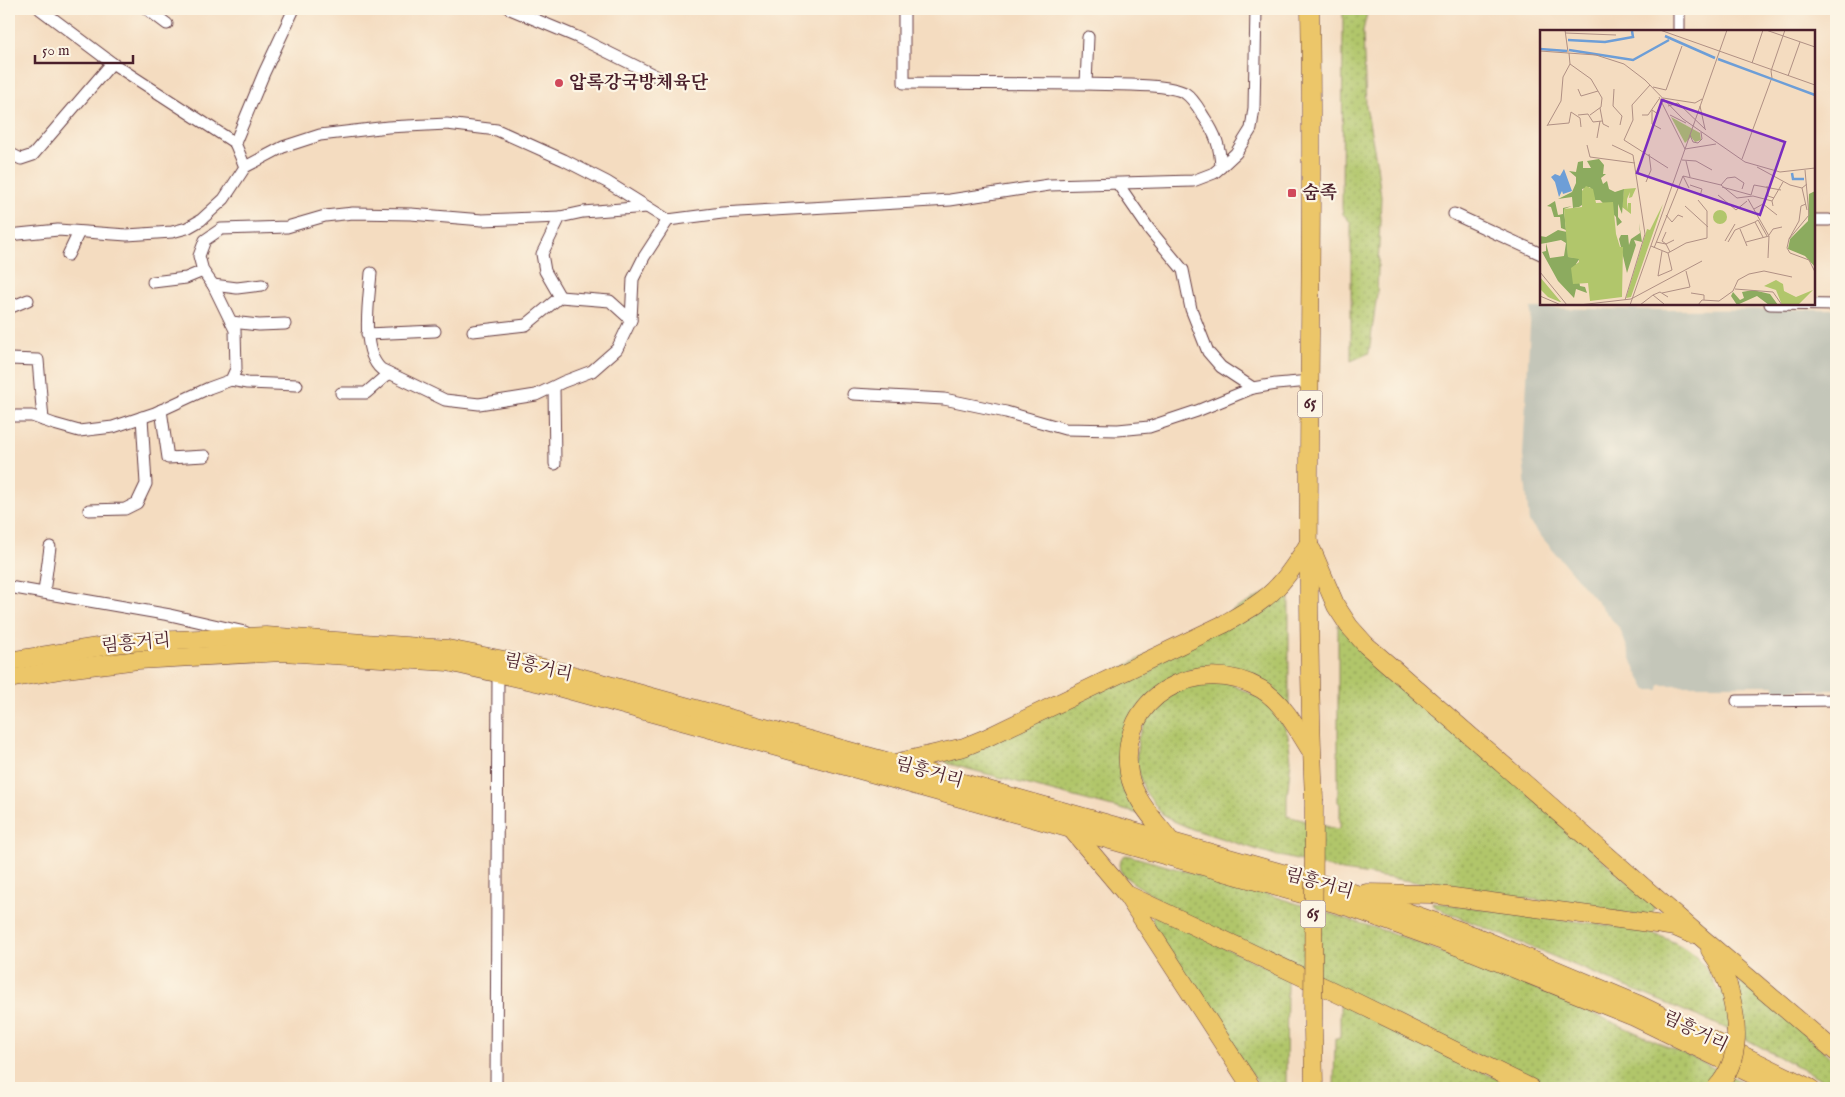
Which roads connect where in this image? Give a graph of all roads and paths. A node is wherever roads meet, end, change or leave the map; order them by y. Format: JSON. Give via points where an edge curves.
{"nodes":[{"id":1,"x":40,"y":9,"type":"edge"},
{"id":2,"x":147,"y":9,"type":"edge"},
{"id":3,"x":294,"y":9,"type":"edge"},
{"id":4,"x":510,"y":9,"type":"edge"},
{"id":5,"x":904,"y":9,"type":"edge"},
{"id":6,"x":1256,"y":9,"type":"edge"},
{"id":7,"x":1310,"y":9,"type":"edge"},
{"id":8,"x":1679,"y":9,"type":"edge"},
{"id":9,"x":167,"y":24,"type":"dead end"},
{"id":10,"x":1679,"y":30,"type":"edge"},
{"id":11,"x":1088,"y":38,"type":"dead end"},
{"id":12,"x":112,"y":63,"type":"junction"},
{"id":13,"x":658,"y":77,"type":"dead end"},
{"id":14,"x":1086,"y":84,"type":"junction"},
{"id":15,"x":235,"y":143,"type":"junction"},
{"id":16,"x":9,"y":153,"type":"edge"},
{"id":17,"x":245,"y":167,"type":"junction"},
{"id":18,"x":1221,"y":167,"type":"junction"},
{"id":19,"x":1118,"y":184,"type":"junction"},
{"id":20,"x":647,"y":207,"type":"junction"},
{"id":21,"x":1454,"y":214,"type":"dead end"},
{"id":22,"x":560,"y":217,"type":"junction"},
{"id":23,"x":668,"y":220,"type":"junction"},
{"id":24,"x":1815,"y":220,"type":"edge"},
{"id":25,"x":1830,"y":220,"type":"dead end"},
{"id":26,"x":79,"y":232,"type":"junction"},
{"id":27,"x":9,"y":235,"type":"edge"},
{"id":28,"x":1540,"y":254,"type":"edge"},
{"id":29,"x":68,"y":255,"type":"dead end"},
{"id":30,"x":203,"y":271,"type":"junction"},
{"id":31,"x":371,"y":273,"type":"dead end"},
{"id":32,"x":153,"y":282,"type":"dead end"},
{"id":33,"x":213,"y":285,"type":"junction"},
{"id":34,"x":262,"y":285,"type":"dead end"},
{"id":35,"x":560,"y":297,"type":"junction"},
{"id":36,"x":28,"y":300,"type":"dead end"},
{"id":37,"x":1815,"y":305,"type":"edge"},
{"id":38,"x":1836,"y":305,"type":"edge"},
{"id":39,"x":9,"y":308,"type":"edge"},
{"id":40,"x":631,"y":320,"type":"junction"},
{"id":41,"x":231,"y":322,"type":"junction"},
{"id":42,"x":285,"y":324,"type":"dead end"},
{"id":43,"x":435,"y":331,"type":"dead end"},
{"id":44,"x":473,"y":331,"type":"dead end"},
{"id":45,"x":367,"y":334,"type":"junction"},
{"id":46,"x":9,"y":359,"type":"edge"},
{"id":47,"x":389,"y":373,"type":"junction"},
{"id":48,"x":231,"y":380,"type":"junction"},
{"id":49,"x":1310,"y":381,"type":"junction"},
{"id":50,"x":297,"y":385,"type":"dead end"},
{"id":51,"x":554,"y":386,"type":"junction"},
{"id":52,"x":1253,"y":388,"type":"junction"},
{"id":53,"x":341,"y":393,"type":"dead end"},
{"id":54,"x":852,"y":394,"type":"dead end"},
{"id":55,"x":161,"y":410,"type":"junction"},
{"id":56,"x":9,"y":416,"type":"edge"},
{"id":57,"x":142,"y":417,"type":"junction"},
{"id":58,"x":43,"y":420,"type":"junction"},
{"id":59,"x":205,"y":456,"type":"dead end"},
{"id":60,"x":555,"y":464,"type":"dead end"},
{"id":61,"x":89,"y":510,"type":"dead end"},
{"id":62,"x":1309,"y":543,"type":"junction"},
{"id":63,"x":50,"y":547,"type":"dead end"},
{"id":64,"x":9,"y":587,"type":"edge"},
{"id":65,"x":44,"y":592,"type":"junction"},
{"id":66,"x":266,"y":636,"type":"junction"},
{"id":67,"x":9,"y":661,"type":"edge"},
{"id":68,"x":498,"y":674,"type":"junction"},
{"id":69,"x":9,"y":679,"type":"edge"},
{"id":70,"x":1836,"y":700,"type":"edge"},
{"id":71,"x":1737,"y":701,"type":"dead end"},
{"id":72,"x":1312,"y":752,"type":"junction"},
{"id":73,"x":893,"y":763,"type":"junction"},
{"id":74,"x":1072,"y":830,"type":"junction"},
{"id":75,"x":1173,"y":844,"type":"junction"},
{"id":76,"x":1353,"y":893,"type":"junction"},
{"id":77,"x":1126,"y":894,"type":"junction"},
{"id":78,"x":1702,"y":938,"type":"junction"},
{"id":79,"x":1836,"y":1052,"type":"edge"},
{"id":80,"x":496,"y":1088,"type":"edge"},
{"id":81,"x":1252,"y":1088,"type":"edge"},
{"id":82,"x":1314,"y":1088,"type":"edge"},
{"id":83,"x":1530,"y":1088,"type":"edge"},
{"id":84,"x":1716,"y":1088,"type":"edge"},
{"id":85,"x":1780,"y":1088,"type":"edge"},
{"id":86,"x":1810,"y":1088,"type":"edge"}],
"edges":[{"from":1,"to":12,"type":"street"},
{"from":2,"to":9,"type":"street"},
{"from":3,"to":15,"type":"street"},
{"from":4,"to":13,"type":"street","via":[[577,37]]},
{"from":5,"to":14,"type":"street","via":[[904,83]]},
{"from":6,"to":18,"type":"street","via":[[1251,129],[1236,153]]},
{"from":7,"to":49,"type":"main road","number":"65"},
{"from":8,"to":10,"type":"street"},
{"from":11,"to":14,"type":"street"},
{"from":12,"to":15,"type":"street"},
{"from":12,"to":16,"type":"street","via":[[34,155],[21,160]]},
{"from":14,"to":18,"type":"street","via":[[1170,87],[1186,94],[1210,126],[1220,147]]},
{"from":15,"to":17,"type":"street"},
{"from":17,"to":20,"type":"street","via":[[283,147],[320,135],[447,124],[496,130],[564,160]]},
{"from":17,"to":26,"type":"street","via":[[224,199],[187,228],[127,235]]},
{"from":18,"to":19,"type":"street","via":[[1193,181]]},
{"from":19,"to":23,"type":"street","via":[[1049,185],[950,200],[722,213]]},
{"from":19,"to":52,"type":"street","via":[[1182,270],[1191,309],[1208,352],[1221,366]]},
{"from":20,"to":22,"type":"street"},
{"from":20,"to":23,"type":"street"},
{"from":21,"to":28,"type":"street"},
{"from":22,"to":30,"type":"street","via":[[482,220],[353,213],[325,216],[287,227],[221,229],[205,240],[199,256]]},
{"from":22,"to":35,"type":"street","via":[[542,254],[545,271]]},
{"from":23,"to":40,"type":"street","via":[[633,279]]},
{"from":24,"to":25,"type":"street"},
{"from":26,"to":27,"type":"street","via":[[58,230]]},
{"from":26,"to":29,"type":"street"},
{"from":30,"to":32,"type":"street","via":[[186,278]]},
{"from":30,"to":33,"type":"street"},
{"from":31,"to":45,"type":"street"},
{"from":33,"to":34,"type":"street","via":[[237,288]]},
{"from":33,"to":41,"type":"street"},
{"from":35,"to":40,"type":"street","via":[[610,301]]},
{"from":35,"to":44,"type":"street","via":[[526,325]]},
{"from":36,"to":39,"type":"street"},
{"from":37,"to":38,"type":"street"},
{"from":40,"to":51,"type":"street","via":[[617,349],[592,371]]},
{"from":41,"to":42,"type":"street"},
{"from":41,"to":48,"type":"street","via":[[235,330],[236,369]]},
{"from":43,"to":45,"type":"street"},
{"from":45,"to":47,"type":"street","via":[[373,362]]},
{"from":46,"to":58,"type":"street","via":[[38,360]]},
{"from":47,"to":51,"type":"street","via":[[446,400],[479,404],[536,395]]},
{"from":47,"to":53,"type":"street","via":[[366,393]]},
{"from":48,"to":50,"type":"street"},
{"from":48,"to":55,"type":"street"},
{"from":49,"to":52,"type":"street"},
{"from":49,"to":62,"type":"main road","number":"65"},
{"from":51,"to":60,"type":"street"},
{"from":52,"to":54,"type":"street","via":[[1149,427],[1118,430],[1065,429],[944,399]]},
{"from":55,"to":57,"type":"street"},
{"from":55,"to":59,"type":"street","via":[[168,458]]},
{"from":56,"to":58,"type":"street","via":[[32,416]]},
{"from":57,"to":58,"type":"street","via":[[113,427],[80,431]]},
{"from":57,"to":61,"type":"street","via":[[146,484],[137,502],[125,509]]},
{"from":62,"to":72,"type":"main road","number":"65"},
{"from":62,"to":73,"type":"main road","via":[[1278,587],[1248,611],[1224,624],[986,738],[946,752]]},
{"from":62,"to":78,"type":"main road","via":[[1336,606],[1366,645]]},
{"from":63,"to":65,"type":"street"},
{"from":64,"to":65,"type":"street"},
{"from":65,"to":66,"type":"street"},
{"from":66,"to":67,"type":"main road","name":"림흥거리","via":[[129,642]]},
{"from":66,"to":73,"type":"main road","name":"림흥거리","via":[[448,649],[554,670]]},
{"from":68,"to":69,"type":"main road","name":"림흥거리","via":[[448,662],[282,652],[138,660]]},
{"from":68,"to":74,"type":"main road","name":"림흥거리","via":[[554,686]]},
{"from":68,"to":80,"type":"street"},
{"from":70,"to":71,"type":"street"},
{"from":72,"to":75,"type":"main road","via":[[1278,704],[1263,690],[1242,680],[1217,675],[1191,678],[1170,687],[1152,699],[1138,716],[1128,754],[1129,774],[1136,792]]},
{"from":72,"to":82,"type":"main road","number":"65","bridge":true},
{"from":73,"to":75,"type":"main road","name":"림흥거리"},
{"from":74,"to":77,"type":"main road"},
{"from":74,"to":85,"type":"main road","name":"림흥거리","via":[[1352,908],[1634,1017]]},
{"from":75,"to":76,"type":"main road","name":"림흥거리"},
{"from":76,"to":78,"type":"main road","via":[[1431,894],[1675,927]]},
{"from":76,"to":86,"type":"main road","name":"림흥거리","via":[[1475,936],[1640,1005]]},
{"from":77,"to":81,"type":"main road"},
{"from":77,"to":83,"type":"main road"},
{"from":78,"to":79,"type":"main road"},
{"from":78,"to":84,"type":"main road","bridge":true,"via":[[1728,985],[1737,1026],[1736,1043],[1726,1073]]}]}
